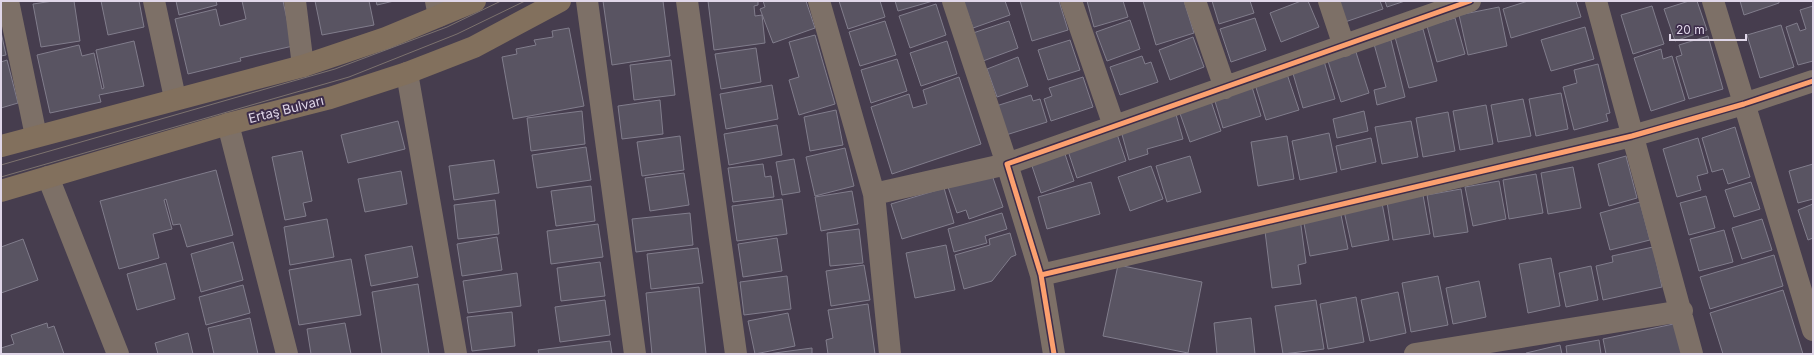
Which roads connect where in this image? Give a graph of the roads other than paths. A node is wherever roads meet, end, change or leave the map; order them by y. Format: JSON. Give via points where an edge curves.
{"nodes":[{"id":1,"x":8,"y":1,"type":"edge"},
{"id":2,"x":154,"y":1,"type":"edge"},
{"id":3,"x":295,"y":1,"type":"edge"},
{"id":4,"x":476,"y":1,"type":"edge"},
{"id":5,"x":560,"y":1,"type":"edge"},
{"id":6,"x":587,"y":1,"type":"edge"},
{"id":7,"x":687,"y":1,"type":"edge"},
{"id":8,"x":819,"y":1,"type":"edge"},
{"id":9,"x":953,"y":1,"type":"edge"},
{"id":10,"x":1071,"y":1,"type":"edge"},
{"id":11,"x":1195,"y":1,"type":"edge"},
{"id":12,"x":1329,"y":1,"type":"edge"},
{"id":13,"x":1596,"y":1,"type":"edge"},
{"id":14,"x":1713,"y":1,"type":"edge"},
{"id":15,"x":1456,"y":3,"type":"edge"},
{"id":16,"x":437,"y":9,"type":"edge"},
{"id":17,"x":1344,"y":46,"type":"junction"},
{"id":18,"x":303,"y":66,"type":"junction"},
{"id":19,"x":407,"y":73,"type":"junction"},
{"id":20,"x":1813,"y":81,"type":"edge"},
{"id":21,"x":1225,"y":88,"type":"junction"},
{"id":22,"x":175,"y":98,"type":"junction"},
{"id":23,"x":1744,"y":104,"type":"junction"},
{"id":24,"x":228,"y":124,"type":"junction"},
{"id":25,"x":1114,"y":126,"type":"junction"},
{"id":26,"x":36,"y":136,"type":"junction"},
{"id":27,"x":1632,"y":136,"type":"junction"},
{"id":28,"x":1,"y":146,"type":"edge"},
{"id":29,"x":1007,"y":164,"type":"junction"},
{"id":30,"x":48,"y":177,"type":"junction"},
{"id":31,"x":1,"y":191,"type":"edge"},
{"id":32,"x":874,"y":194,"type":"junction"},
{"id":33,"x":1041,"y":275,"type":"junction"},
{"id":34,"x":1682,"y":311,"type":"junction"},
{"id":35,"x":1813,"y":330,"type":"edge"},
{"id":36,"x":118,"y":354,"type":"edge"},
{"id":37,"x":287,"y":354,"type":"edge"},
{"id":38,"x":456,"y":354,"type":"edge"},
{"id":39,"x":635,"y":354,"type":"edge"},
{"id":40,"x":736,"y":354,"type":"edge"},
{"id":41,"x":890,"y":354,"type":"edge"},
{"id":42,"x":1054,"y":354,"type":"edge"},
{"id":43,"x":1415,"y":354,"type":"edge"},
{"id":44,"x":1692,"y":354,"type":"edge"}],
"edges":[{"from":1,"to":26,"type":"street"},
{"from":2,"to":22,"type":"street"},
{"from":3,"to":18,"type":"street"},
{"from":4,"to":16,"type":"main road"},
{"from":5,"to":19,"type":"main road","name":"Ertaş Bulvarı","via":[[474,48]]},
{"from":6,"to":39,"type":"street"},
{"from":7,"to":40,"type":"street"},
{"from":8,"to":32,"type":"street"},
{"from":9,"to":29,"type":"street"},
{"from":10,"to":25,"type":"street"},
{"from":11,"to":21,"type":"street"},
{"from":12,"to":17,"type":"street"},
{"from":13,"to":27,"type":"street"},
{"from":14,"to":23,"type":"street"},
{"from":15,"to":17,"type":"street"},
{"from":16,"to":18,"type":"main road","via":[[386,38]]},
{"from":17,"to":21,"type":"street"},
{"from":18,"to":22,"type":"main road"},
{"from":19,"to":24,"type":"main road","name":"Ertaş Bulvarı","via":[[330,98]]},
{"from":19,"to":38,"type":"street"},
{"from":20,"to":23,"type":"street"},
{"from":21,"to":25,"type":"street"},
{"from":22,"to":26,"type":"main road"},
{"from":23,"to":27,"type":"street"},
{"from":23,"to":35,"type":"street"},
{"from":24,"to":30,"type":"main road","name":"Ertaş Bulvarı"},
{"from":24,"to":37,"type":"street"},
{"from":25,"to":29,"type":"street"},
{"from":26,"to":28,"type":"main road"},
{"from":27,"to":33,"type":"street"},
{"from":27,"to":34,"type":"street"},
{"from":29,"to":32,"type":"street"},
{"from":29,"to":33,"type":"street"},
{"from":30,"to":31,"type":"main road","name":"Ertaş Bulvarı"},
{"from":30,"to":36,"type":"street"},
{"from":32,"to":41,"type":"street"},
{"from":33,"to":42,"type":"street"},
{"from":34,"to":43,"type":"street"},
{"from":34,"to":44,"type":"street"}]}
